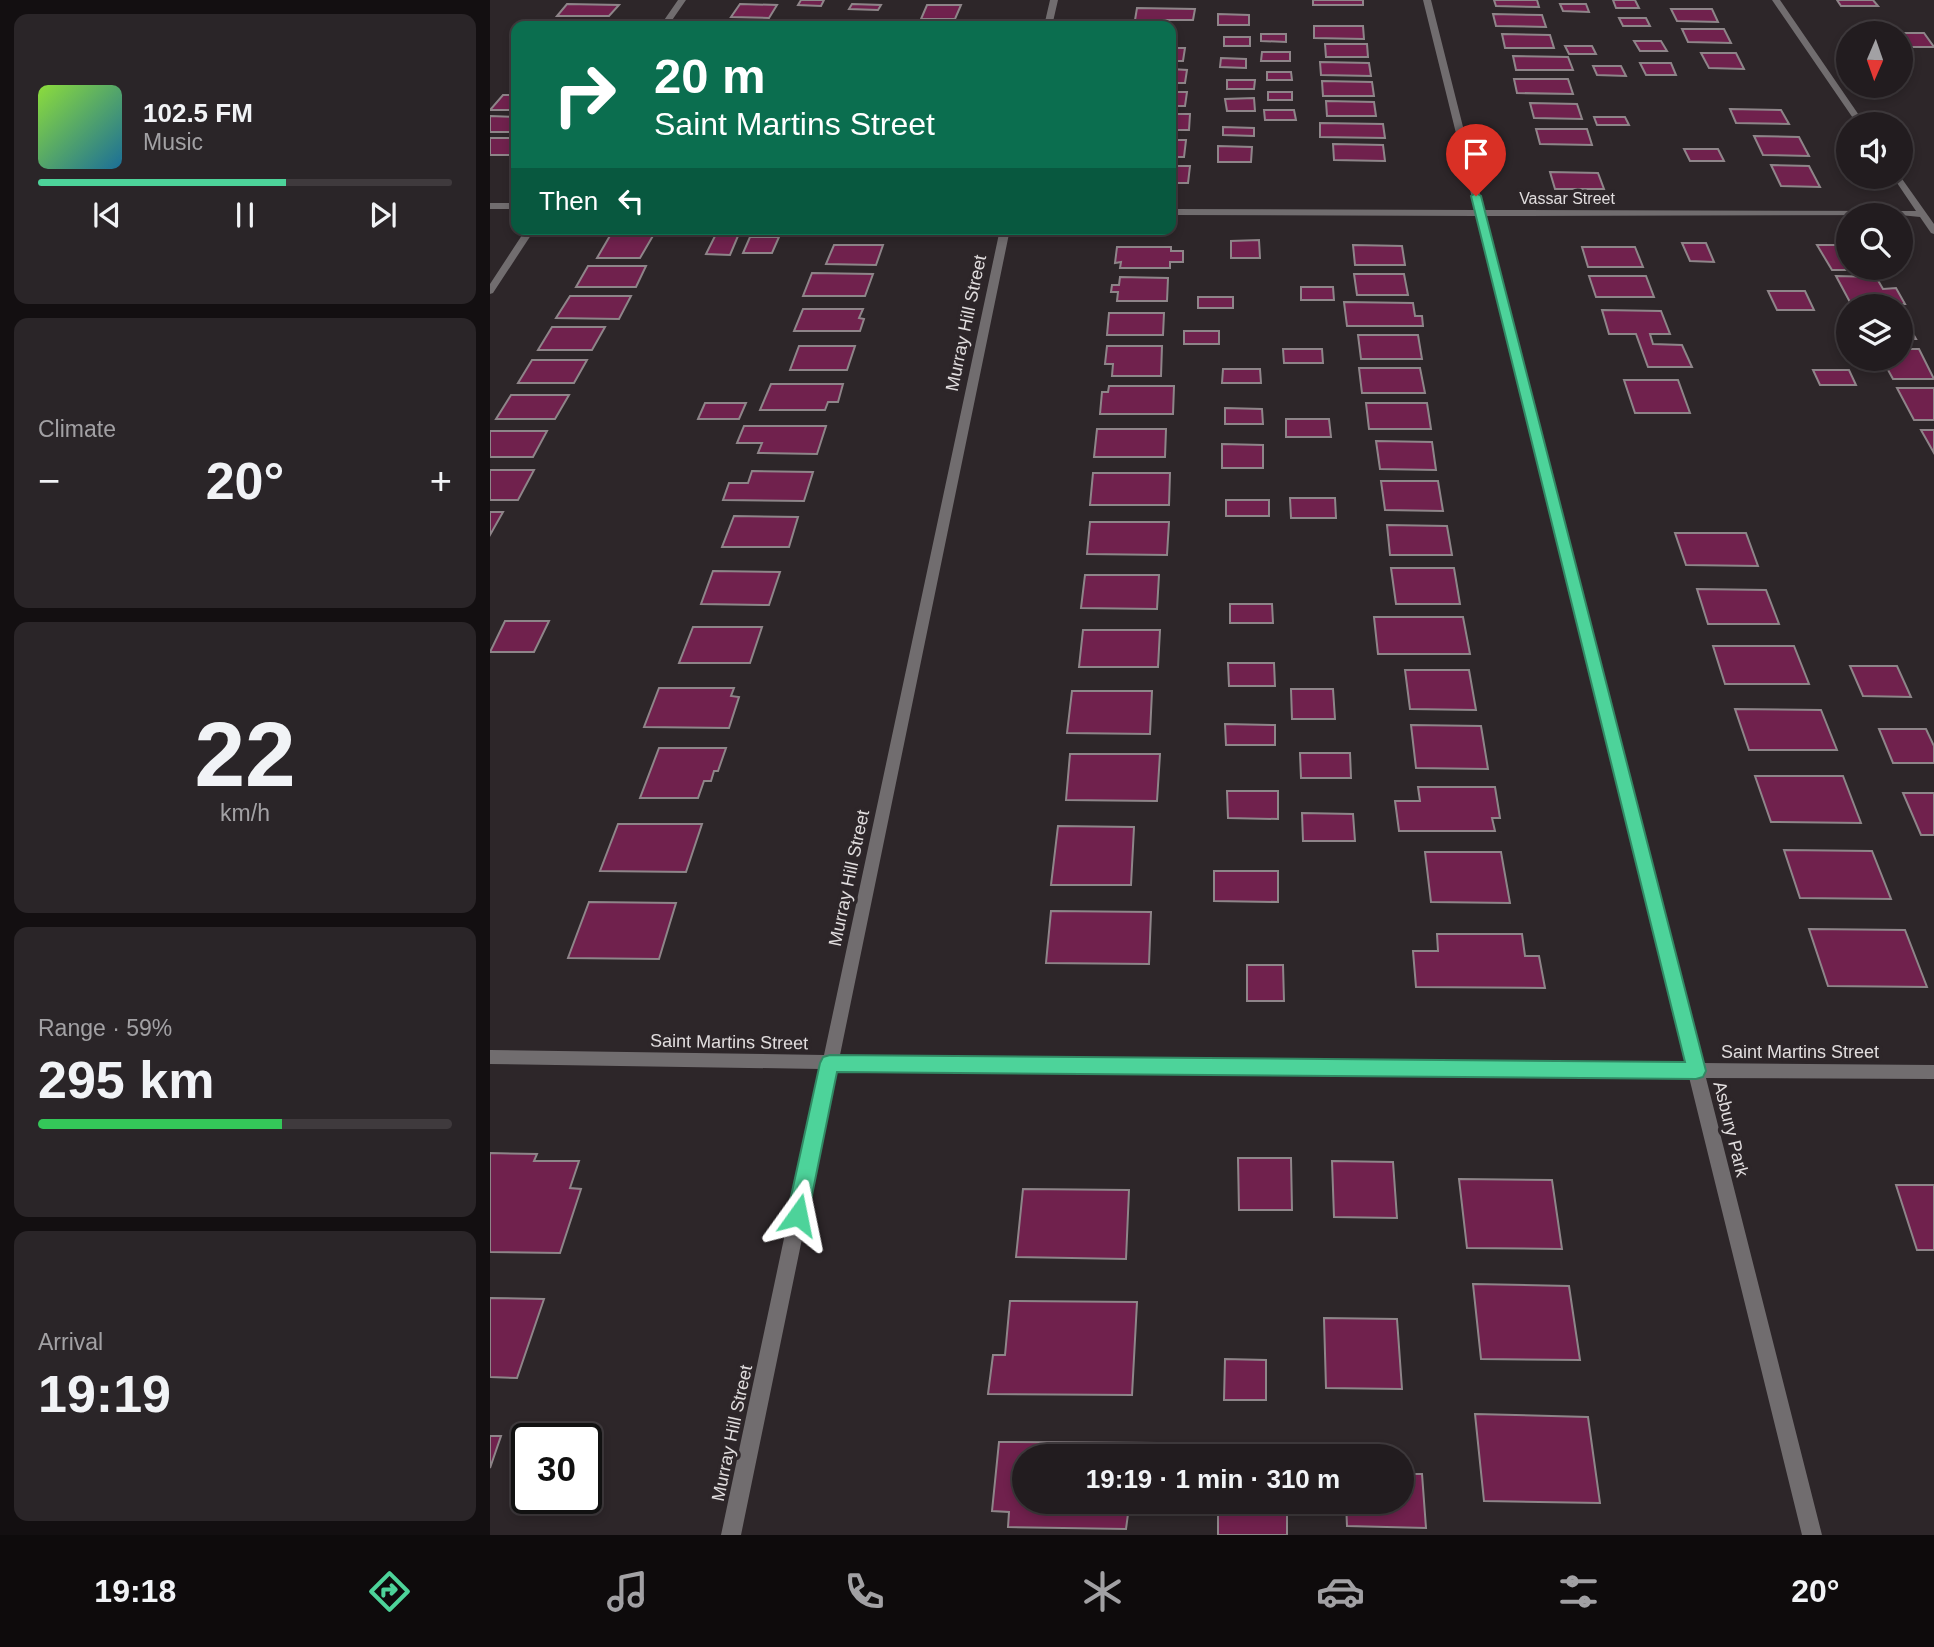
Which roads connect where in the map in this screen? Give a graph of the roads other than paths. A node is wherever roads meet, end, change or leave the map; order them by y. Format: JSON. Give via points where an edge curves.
{"nodes":[{"id":1,"x":682,"y":0,"type":"edge"},
{"id":2,"x":1054,"y":0,"type":"edge"},
{"id":3,"x":1427,"y":0,"type":"edge"},
{"id":4,"x":1776,"y":0,"type":"edge"},
{"id":5,"x":667,"y":21,"type":"edge"},
{"id":6,"x":1049,"y":21,"type":"edge"},
{"id":7,"x":1853,"y":112,"type":"edge"},
{"id":8,"x":1905,"y":189,"type":"edge"},
{"id":9,"x":490,"y":206,"type":"edge"},
{"id":10,"x":511,"y":206,"type":"edge"},
{"id":11,"x":1176,"y":212,"type":"edge"},
{"id":12,"x":1481,"y":214,"type":"junction"},
{"id":13,"x":1922,"y":214,"type":"junction"},
{"id":14,"x":1934,"y":231,"type":"edge"},
{"id":15,"x":527,"y":235,"type":"edge"},
{"id":16,"x":1004,"y":235,"type":"edge"},
{"id":17,"x":490,"y":291,"type":"edge"},
{"id":18,"x":490,"y":1058,"type":"edge"},
{"id":19,"x":830,"y":1063,"type":"junction"},
{"id":20,"x":1696,"y":1071,"type":"junction"},
{"id":21,"x":1934,"y":1072,"type":"edge"},
{"id":22,"x":731,"y":1535,"type":"edge"},
{"id":23,"x":1812,"y":1535,"type":"edge"}],
"edges":[{"from":1,"to":5,"type":"street"},
{"from":2,"to":6,"type":"street"},
{"from":3,"to":12,"type":"street","name":"Asbury Park"},
{"from":4,"to":7,"type":"street"},
{"from":8,"to":13,"type":"street"},
{"from":9,"to":10,"type":"street"},
{"from":11,"to":12,"type":"street","name":"Vassar Street"},
{"from":12,"to":13,"type":"street","name":"Vassar Street"},
{"from":12,"to":20,"type":"street","name":"Asbury Park"},
{"from":13,"to":14,"type":"street"},
{"from":15,"to":17,"type":"street"},
{"from":16,"to":19,"type":"street","name":"Murray Hill Street"},
{"from":18,"to":19,"type":"street","name":"Saint Martins Street"},
{"from":19,"to":20,"type":"street","name":"Saint Martins Street"},
{"from":19,"to":22,"type":"street","name":"Murray Hill Street"},
{"from":20,"to":21,"type":"street","name":"Saint Martins Street"},
{"from":20,"to":23,"type":"street","name":"Asbury Park"}]}
